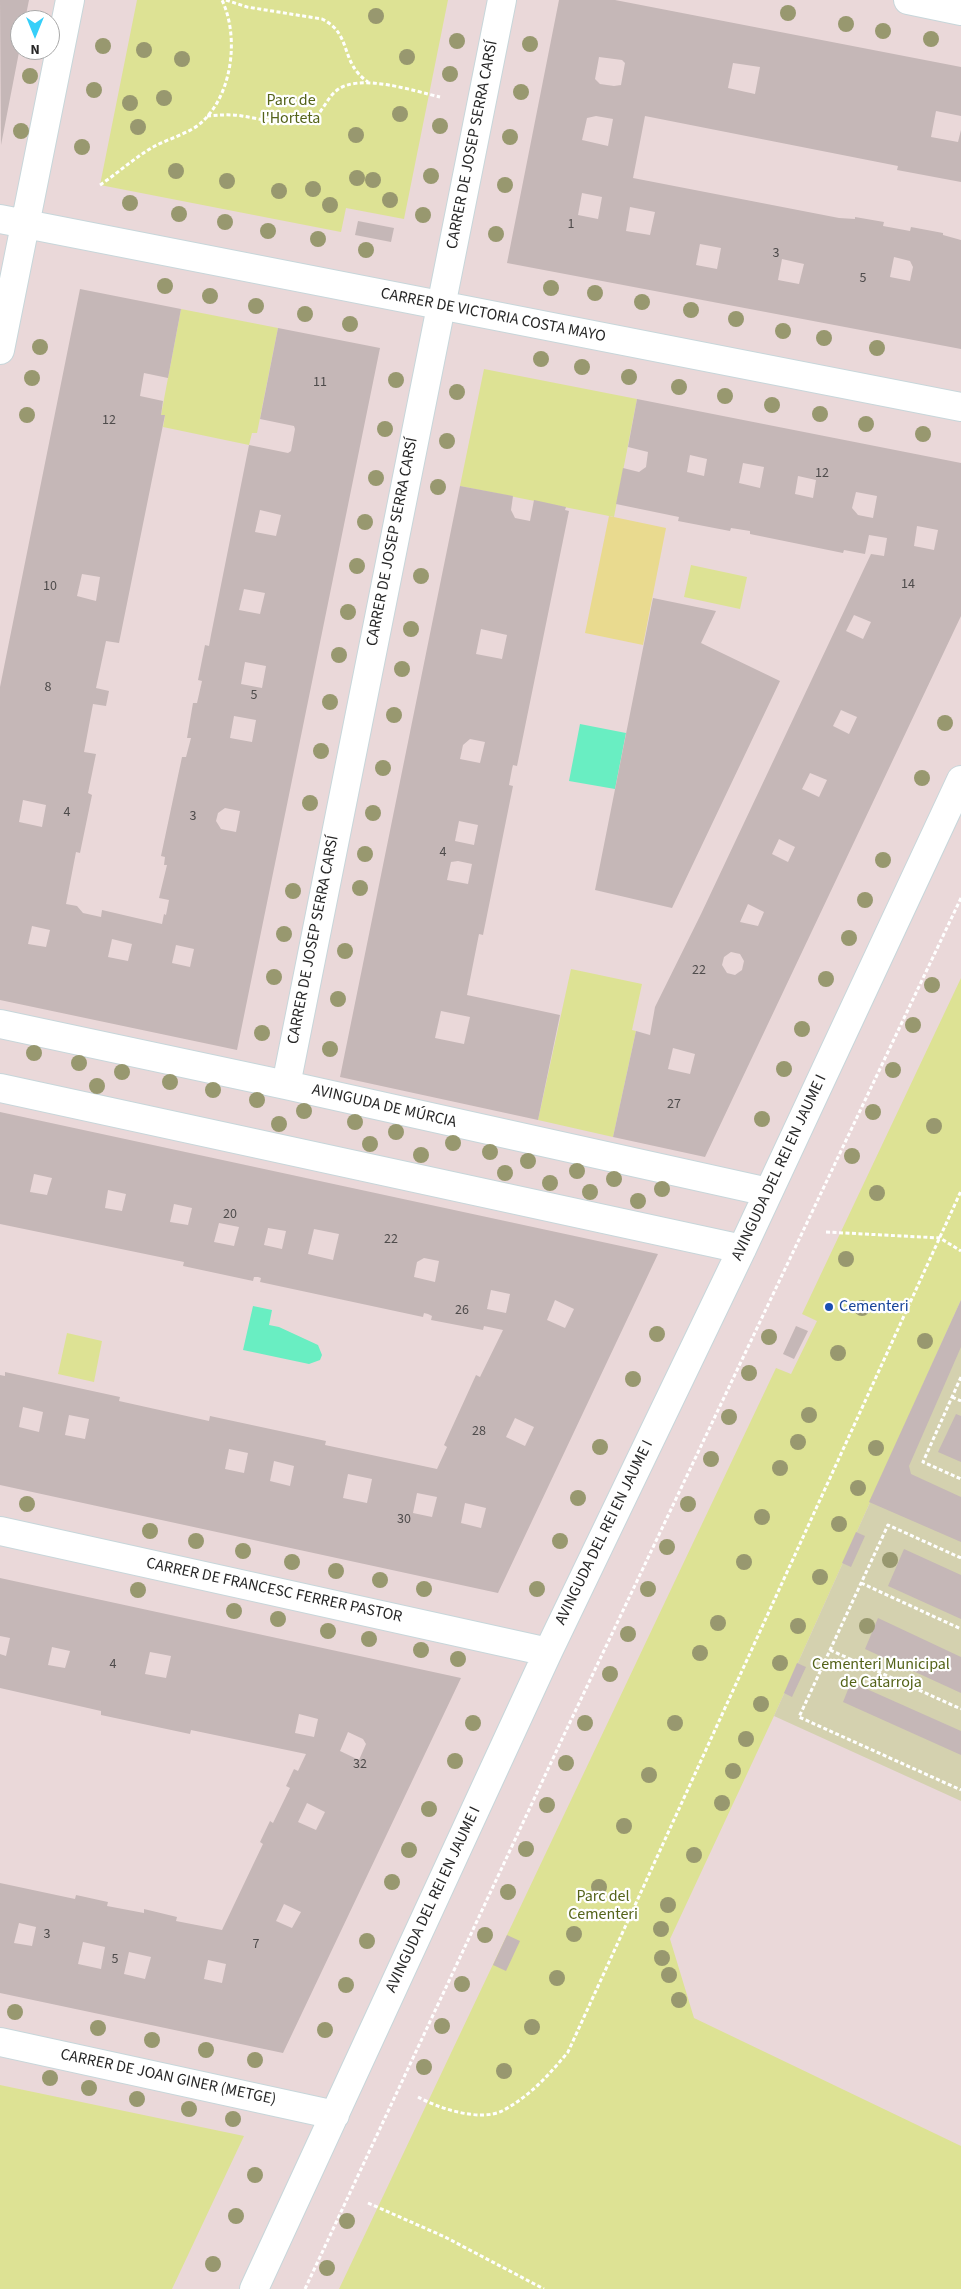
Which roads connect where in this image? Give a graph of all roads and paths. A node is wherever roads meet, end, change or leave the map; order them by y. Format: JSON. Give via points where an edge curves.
{"nodes":[{"id":1,"x":70,"y":0,"type":"edge"},
{"id":2,"x":224,"y":0,"type":"edge"},
{"id":3,"x":502,"y":0,"type":"edge"},
{"id":4,"x":913,"y":0,"type":"edge"},
{"id":5,"x":961,"y":10,"type":"edge"},
{"id":6,"x":368,"y":82,"type":"junction"},
{"id":7,"x":440,"y":97,"type":"dead end"},
{"id":8,"x":207,"y":116,"type":"junction"},
{"id":9,"x":100,"y":186,"type":"dead end"},
{"id":10,"x":12,"y":222,"type":"edge"},
{"id":11,"x":440,"y":305,"type":"junction"},
{"id":12,"x":0,"y":350,"type":"edge"},
{"id":13,"x":961,"y":407,"type":"edge"},
{"id":14,"x":961,"y":780,"type":"edge"},
{"id":15,"x":961,"y":898,"type":"edge"},
{"id":16,"x":0,"y":1024,"type":"edge"},
{"id":17,"x":286,"y":1085,"type":"junction"},
{"id":18,"x":0,"y":1088,"type":"edge"},
{"id":19,"x":961,"y":1191,"type":"edge"},
{"id":20,"x":768,"y":1192,"type":"junction"},
{"id":21,"x":826,"y":1232,"type":"dead end"},
{"id":22,"x":940,"y":1238,"type":"junction"},
{"id":23,"x":742,"y":1249,"type":"junction"},
{"id":24,"x":961,"y":1251,"type":"edge"},
{"id":25,"x":961,"y":1378,"type":"edge"},
{"id":26,"x":952,"y":1397,"type":"junction"},
{"id":27,"x":961,"y":1401,"type":"edge"},
{"id":28,"x":961,"y":1479,"type":"edge"},
{"id":29,"x":0,"y":1531,"type":"edge"},
{"id":30,"x":961,"y":1558,"type":"edge"},
{"id":31,"x":861,"y":1583,"type":"junction"},
{"id":32,"x":961,"y":1630,"type":"edge"},
{"id":33,"x":830,"y":1650,"type":"junction"},
{"id":34,"x":548,"y":1652,"type":"junction"},
{"id":35,"x":961,"y":1709,"type":"edge"},
{"id":36,"x":961,"y":1790,"type":"edge"},
{"id":37,"x":0,"y":2042,"type":"edge"},
{"id":38,"x":418,"y":2097,"type":"dead end"},
{"id":39,"x":335,"y":2115,"type":"junction"},
{"id":40,"x":368,"y":2203,"type":"dead end"},
{"id":41,"x":254,"y":2289,"type":"edge"},
{"id":42,"x":305,"y":2289,"type":"edge"},
{"id":43,"x":544,"y":2289,"type":"edge"}],
"edges":[{"from":1,"to":10,"type":"street"},
{"from":2,"to":6,"type":"path","via":[[322,19],[334,25],[357,74]]},
{"from":2,"to":8,"type":"path","via":[[232,33],[231,53],[222,91]]},
{"from":3,"to":11,"type":"street","name":"CARRER DE JOSEP SERRA CARSÍ"},
{"from":4,"to":5,"type":"street"},
{"from":6,"to":7,"type":"path"},
{"from":6,"to":8,"type":"path","via":[[344,86],[309,121],[297,123],[232,115]]},
{"from":8,"to":9,"type":"path","via":[[202,122],[154,146]]},
{"from":10,"to":11,"type":"street","name":"CARRER DE VICTORIA COSTA MAYO"},
{"from":10,"to":12,"type":"street"},
{"from":11,"to":13,"type":"street","name":"CARRER DE VICTORIA COSTA MAYO"},
{"from":11,"to":17,"type":"street","name":"CARRER DE JOSEP SERRA CARSÍ"},
{"from":14,"to":20,"type":"street","name":"AVINGUDA DEL REI EN JAUME I"},
{"from":15,"to":42,"type":"path","via":[[571,1719]]},
{"from":16,"to":17,"type":"street","name":"AVINGUDA DE MÚRCIA"},
{"from":17,"to":20,"type":"street","name":"AVINGUDA DE MÚRCIA"},
{"from":18,"to":23,"type":"street"},
{"from":19,"to":22,"type":"path"},
{"from":20,"to":23,"type":"street","name":"AVINGUDA DEL REI EN JAUME I"},
{"from":21,"to":22,"type":"path"},
{"from":22,"to":24,"type":"path"},
{"from":22,"to":38,"type":"path","via":[[568,2052],[545,2080],[501,2112],[475,2115],[447,2110]]},
{"from":23,"to":34,"type":"street","name":"AVINGUDA DEL REI EN JAUME I"},
{"from":25,"to":26,"type":"path"},
{"from":26,"to":27,"type":"path"},
{"from":26,"to":28,"type":"path","via":[[923,1462]]},
{"from":29,"to":34,"type":"street","name":"CARRER DE FRANCESC FERRER PASTOR"},
{"from":30,"to":31,"type":"path","via":[[888,1525]]},
{"from":31,"to":32,"type":"path"},
{"from":31,"to":33,"type":"path"},
{"from":33,"to":35,"type":"path"},
{"from":33,"to":36,"type":"path","via":[[799,1718]]},
{"from":34,"to":39,"type":"street","name":"AVINGUDA DEL REI EN JAUME I"},
{"from":37,"to":39,"type":"street","name":"CARRER DE JOAN GINER (METGE)"},
{"from":39,"to":41,"type":"street","name":"AVINGUDA DEL REI EN JAUME I"},
{"from":40,"to":43,"type":"path","via":[[445,2237]]}]}
